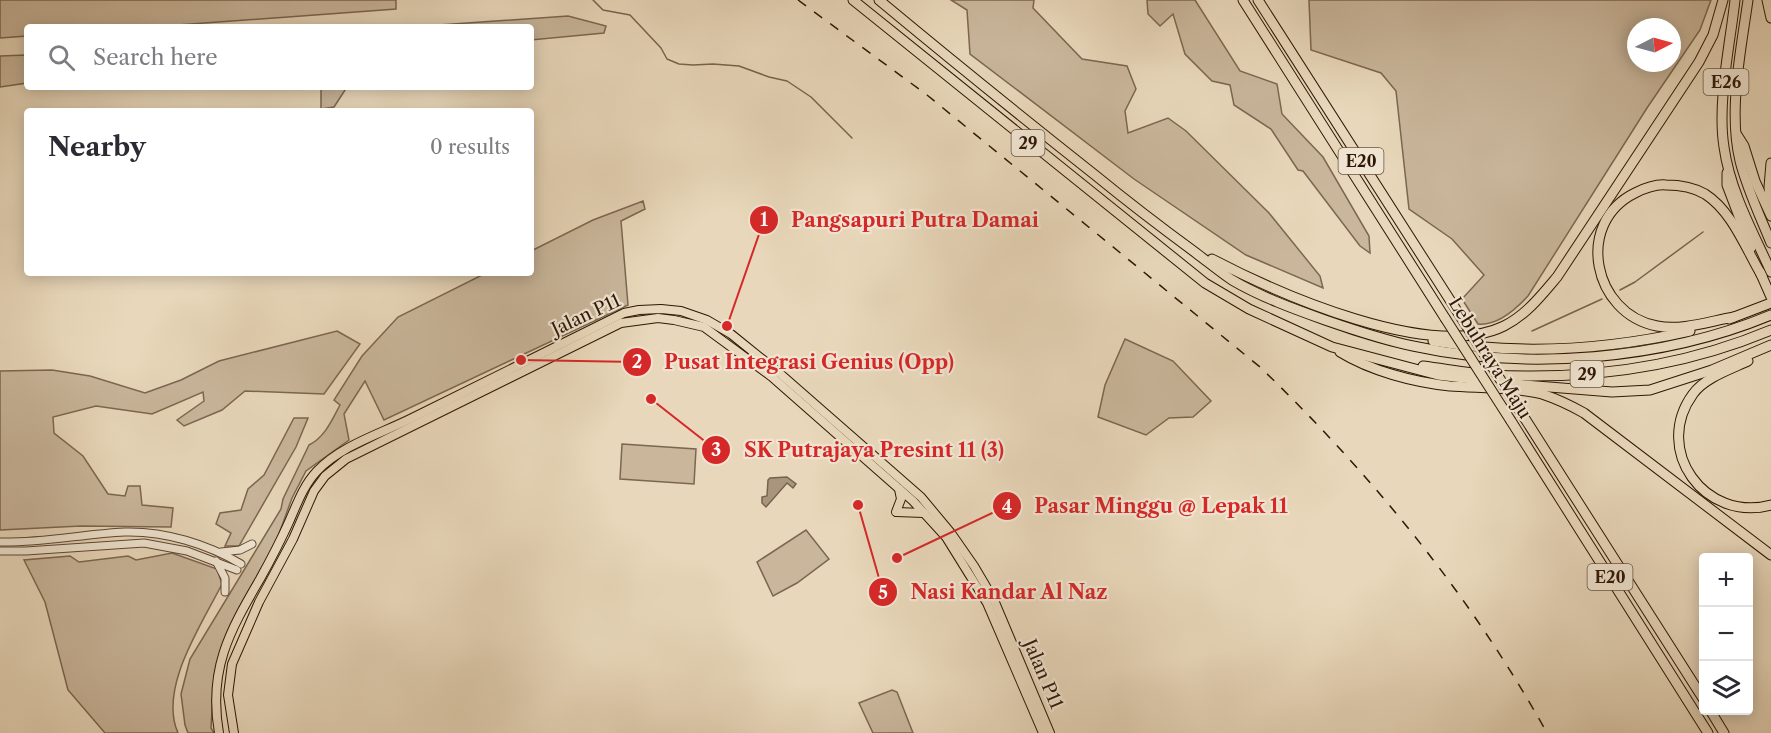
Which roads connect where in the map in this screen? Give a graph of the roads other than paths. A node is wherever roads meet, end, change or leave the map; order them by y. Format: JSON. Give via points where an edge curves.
{"nodes":[{"id":1,"x":853,"y":0,"type":"edge"},
{"id":2,"x":879,"y":0,"type":"edge"},
{"id":3,"x":1243,"y":0,"type":"edge"},
{"id":4,"x":1258,"y":0,"type":"edge"},
{"id":5,"x":1723,"y":0,"type":"edge"},
{"id":6,"x":1735,"y":0,"type":"edge"},
{"id":7,"x":1748,"y":0,"type":"edge"},
{"id":8,"x":1767,"y":0,"type":"edge"},
{"id":9,"x":1771,"y":18,"type":"edge"},
{"id":10,"x":1736,"y":133,"type":"junction"},
{"id":11,"x":1771,"y":163,"type":"edge"},
{"id":12,"x":1771,"y":207,"type":"edge"},
{"id":13,"x":1771,"y":216,"type":"edge"},
{"id":14,"x":1771,"y":243,"type":"edge"},
{"id":15,"x":1183,"y":244,"type":"junction"},
{"id":16,"x":1766,"y":274,"type":"edge"},
{"id":17,"x":1771,"y":297,"type":"edge"},
{"id":18,"x":1771,"y":303,"type":"edge"},
{"id":19,"x":1771,"y":315,"type":"edge"},
{"id":20,"x":1734,"y":317,"type":"junction"},
{"id":21,"x":1384,"y":326,"type":"junction"},
{"id":22,"x":1771,"y":330,"type":"edge"},
{"id":23,"x":1767,"y":346,"type":"edge"},
{"id":24,"x":1332,"y":347,"type":"junction"},
{"id":25,"x":1397,"y":363,"type":"junction"},
{"id":26,"x":899,"y":489,"type":"junction"},
{"id":27,"x":1771,"y":505,"type":"edge"},
{"id":28,"x":924,"y":513,"type":"junction"},
{"id":29,"x":0,"y":542,"type":"edge"},
{"id":30,"x":252,"y":544,"type":"dead end"},
{"id":31,"x":0,"y":551,"type":"edge"},
{"id":32,"x":221,"y":552,"type":"junction"},
{"id":33,"x":1771,"y":555,"type":"edge"},
{"id":34,"x":215,"y":560,"type":"junction"},
{"id":35,"x":264,"y":572,"type":"junction"},
{"id":36,"x":276,"y":572,"type":"junction"},
{"id":37,"x":254,"y":588,"type":"junction"},
{"id":38,"x":225,"y":592,"type":"dead end"},
{"id":39,"x":259,"y":602,"type":"junction"},
{"id":40,"x":1699,"y":692,"type":"edge"},
{"id":41,"x":1713,"y":715,"type":"edge"},
{"id":42,"x":219,"y":733,"type":"edge"},
{"id":43,"x":234,"y":733,"type":"edge"},
{"id":44,"x":1043,"y":733,"type":"edge"},
{"id":45,"x":1050,"y":733,"type":"edge"},
{"id":46,"x":1708,"y":733,"type":"edge"},
{"id":47,"x":1724,"y":733,"type":"edge"}],
"edges":[{"from":1,"to":24,"type":"highway","number":"29","via":[[1205,284]]},
{"from":2,"to":15,"type":"highway","number":"29"},
{"from":3,"to":46,"type":"highway","name":"Lebuhraya Maju","number":"E20","bridge":true},
{"from":4,"to":40,"type":"highway","name":"Lebuhraya Maju","number":"E20","bridge":true},
{"from":5,"to":21,"type":"highway","via":[[1713,35],[1699,62],[1539,299],[1503,327],[1467,336],[1440,336]]},
{"from":6,"to":16,"type":"highway","number":"E26","via":[[1722,116],[1727,185]]},
{"from":7,"to":10,"type":"highway","number":"E26","via":[[1738,74]]},
{"from":8,"to":9,"type":"highway"},
{"from":10,"to":13,"type":"highway"},
{"from":10,"to":14,"type":"highway","number":"E26","via":[[1740,160]]},
{"from":11,"to":12,"type":"highway"},
{"from":15,"to":19,"type":"highway","number":"29","via":[[1233,280],[1279,303],[1354,330],[1454,353],[1545,359],[1625,353],[1674,345]]},
{"from":15,"to":21,"type":"highway","via":[[1308,304]]},
{"from":16,"to":17,"type":"highway"},
{"from":16,"to":20,"type":"highway","via":[[1723,211],[1697,190],[1661,184],[1630,196],[1616,207],[1600,238],[1598,265],[1604,286],[1625,312],[1642,322],[1670,327]]},
{"from":18,"to":20,"type":"highway"},
{"from":20,"to":21,"type":"highway","via":[[1654,339],[1555,349],[1444,343]]},
{"from":22,"to":25,"type":"highway","number":"29","via":[[1676,360],[1577,375],[1489,375]]},
{"from":23,"to":25,"type":"highway","via":[[1680,381],[1632,392],[1438,375]]},
{"from":23,"to":27,"type":"highway","via":[[1694,392],[1683,412],[1678,434],[1685,466],[1706,493],[1740,507]]},
{"from":24,"to":25,"type":"highway","number":"29"},
{"from":24,"to":33,"type":"highway","via":[[1356,362],[1422,381],[1539,393],[1564,402],[1584,413]]},
{"from":26,"to":28,"type":"main road","name":"Jalan P11"},
{"from":26,"to":28,"type":"main road","via":[[896,512]]},
{"from":26,"to":36,"type":"main road","name":"Jalan P11","via":[[724,340],[704,327],[674,320],[640,320],[621,323],[346,459],[314,491]]},
{"from":28,"to":44,"type":"main road","name":"Jalan P11","via":[[946,537],[987,603]]},
{"from":29,"to":32,"type":"street","via":[[126,532],[190,542]]},
{"from":30,"to":32,"type":"street"},
{"from":31,"to":34,"type":"street","via":[[144,543]]},
{"from":32,"to":34,"type":"street","via":[[239,567]]},
{"from":34,"to":38,"type":"street","via":[[225,578]]},
{"from":35,"to":36,"type":"main road","via":[[268,579]]},
{"from":35,"to":37,"type":"main road","name":"Jalan P11"},
{"from":35,"to":45,"type":"main road","name":"Jalan P11","via":[[306,485],[339,452],[624,313],[681,311],[731,334],[921,496],[963,550],[994,600]]},
{"from":36,"to":39,"type":"main road","name":"Jalan P11"},
{"from":37,"to":39,"type":"main road","via":[[263,587]]},
{"from":37,"to":42,"type":"main road","name":"Jalan P11","via":[[227,640],[216,679]]},
{"from":39,"to":43,"type":"main road","name":"Jalan P11","via":[[232,664],[228,695]]},
{"from":41,"to":47,"type":"highway"}]}
